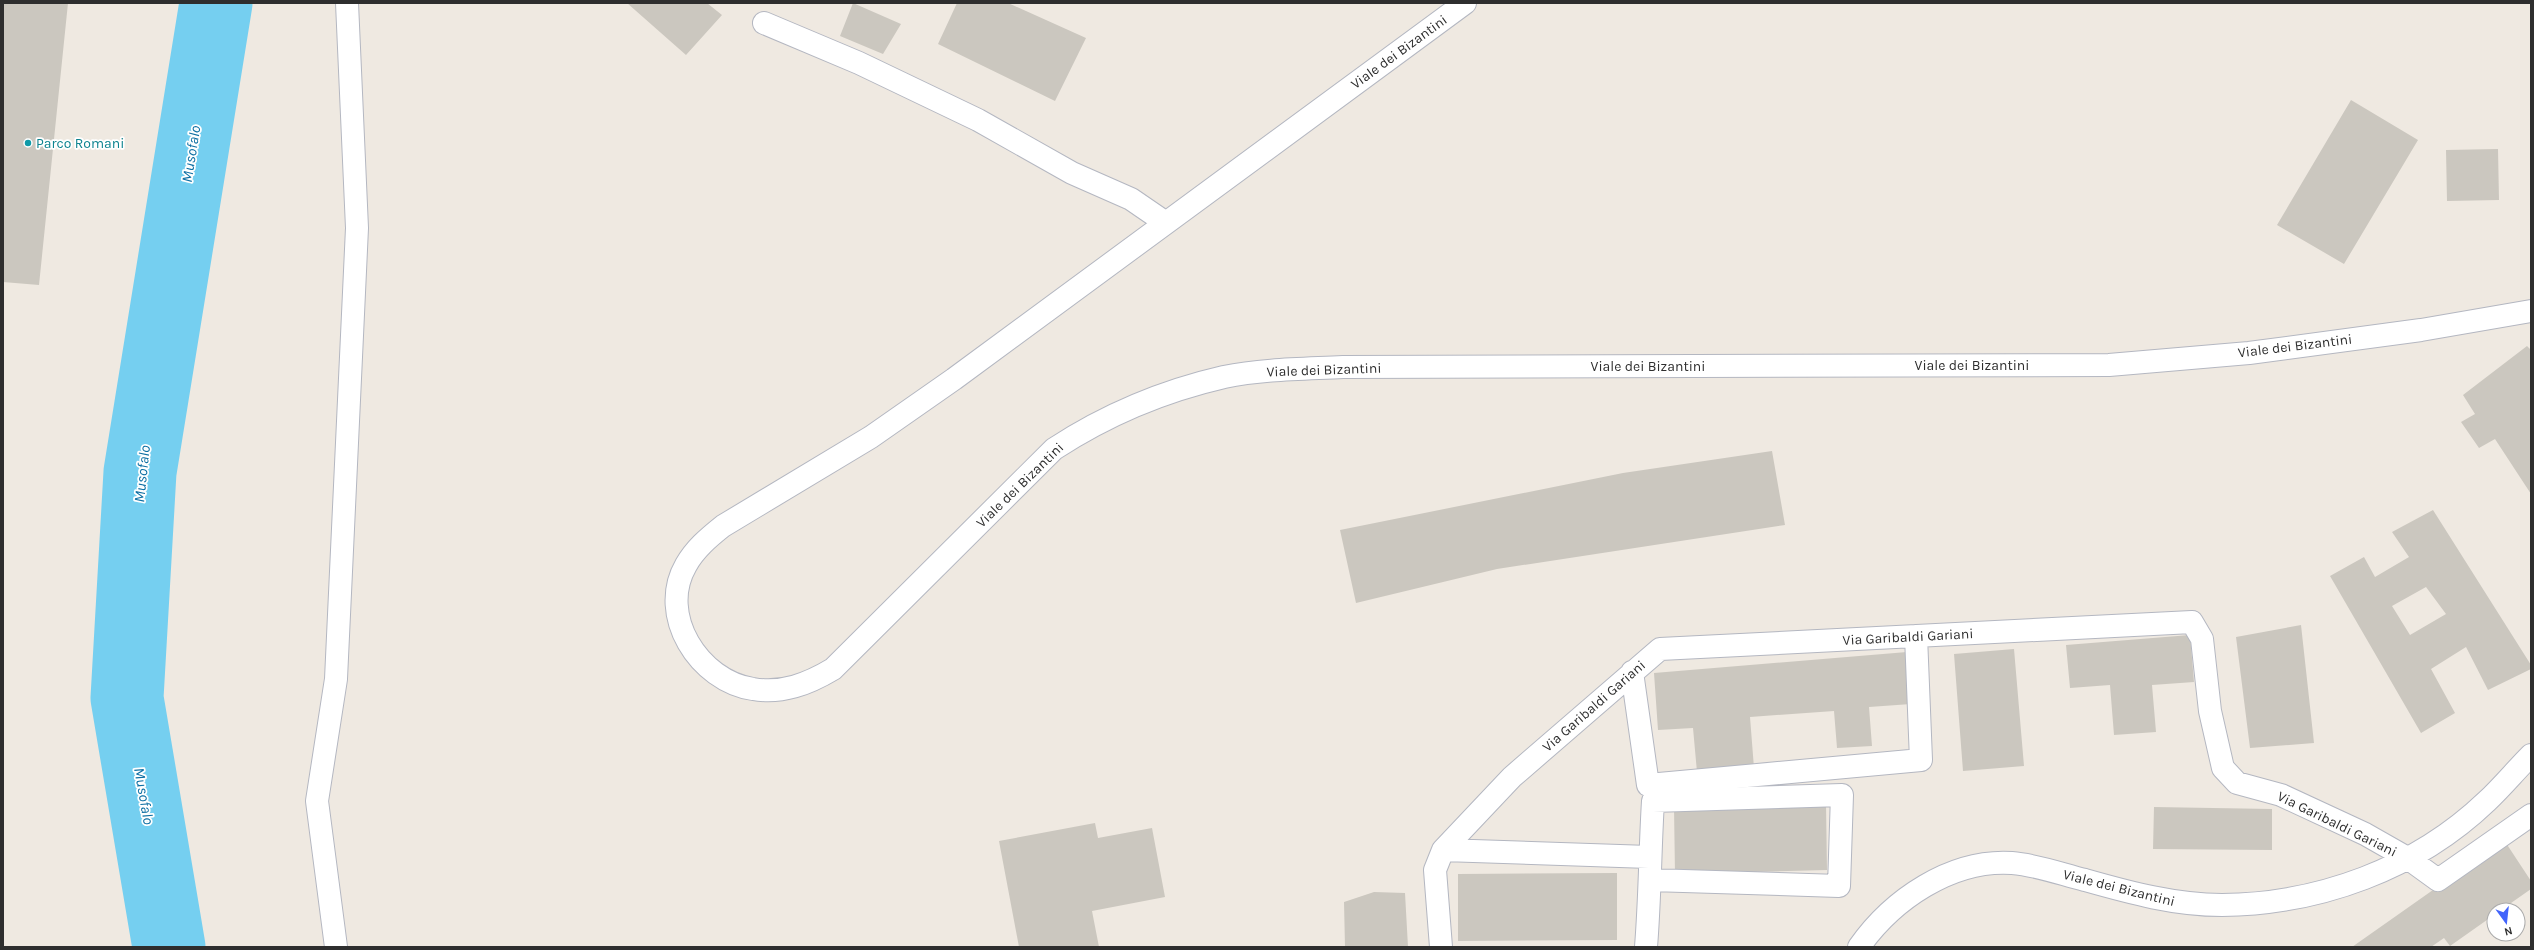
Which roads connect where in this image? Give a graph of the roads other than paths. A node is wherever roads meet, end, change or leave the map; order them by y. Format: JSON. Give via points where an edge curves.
{"nodes":[{"id":1,"x":346,"y":3,"type":"edge"},
{"id":2,"x":1465,"y":3,"type":"edge"},
{"id":3,"x":764,"y":23,"type":"dead end"},
{"id":4,"x":1166,"y":223,"type":"junction"},
{"id":5,"x":2531,"y":311,"type":"edge"},
{"id":6,"x":1916,"y":636,"type":"junction"},
{"id":7,"x":1632,"y":672,"type":"junction"},
{"id":8,"x":2531,"y":755,"type":"edge"},
{"id":9,"x":2531,"y":814,"type":"edge"},
{"id":10,"x":1443,"y":850,"type":"junction"},
{"id":11,"x":1649,"y":857,"type":"junction"},
{"id":12,"x":2409,"y":859,"type":"junction"},
{"id":13,"x":1651,"y":880,"type":"junction"},
{"id":14,"x":336,"y":947,"type":"edge"},
{"id":15,"x":1441,"y":947,"type":"edge"},
{"id":16,"x":1646,"y":947,"type":"edge"},
{"id":17,"x":1859,"y":947,"type":"edge"}],
"edges":[{"from":1,"to":14,"type":"street","via":[[357,228],[336,679],[317,800]]},
{"from":2,"to":4,"type":"street","name":"Viale dei Bizantini"},
{"from":3,"to":4,"type":"street","via":[[860,63],[978,120],[1072,174],[1131,199]]},
{"from":4,"to":5,"type":"street","name":"Viale dei Bizantini","via":[[871,437],[722,526],[702,543],[685,566],[678,591],[677,615],[694,653],[708,670],[730,683],[753,689],[783,690],[811,683],[833,669],[1054,449],[1087,427],[1133,406],[1176,390],[1225,377],[1278,370],[1343,367],[2109,365],[2272,350],[2421,330]]},
{"from":6,"to":7,"type":"street","name":"Via Garibaldi Gariani","via":[[1660,649]]},
{"from":6,"to":7,"type":"street","via":[[1921,760],[1648,785]]},
{"from":6,"to":12,"type":"street","name":"Via Garibaldi Gariani","via":[[2192,622],[2202,638],[2210,711],[2223,768],[2236,783],[2281,795],[2366,834]]},
{"from":7,"to":10,"type":"street","name":"Via Garibaldi Gariani","via":[[1512,777]]},
{"from":8,"to":12,"type":"street","name":"Viale dei Bizantini","via":[[2487,802],[2453,830]]},
{"from":9,"to":12,"type":"street","via":[[2438,880]]},
{"from":10,"to":11,"type":"street"},
{"from":10,"to":15,"type":"street","name":"Via Garibaldi Gariani","via":[[1435,870]]},
{"from":11,"to":13,"type":"street"},
{"from":11,"to":13,"type":"street","via":[[1653,801],[1842,795],[1839,886]]},
{"from":12,"to":17,"type":"street","name":"Viale dei Bizantini","via":[[2366,879],[2320,892],[2271,902],[2222,905],[2180,903],[2141,896],[2036,867],[2010,863],[1983,865],[1955,872],[1927,884],[1898,905],[1870,932]]},
{"from":13,"to":16,"type":"street"}]}
